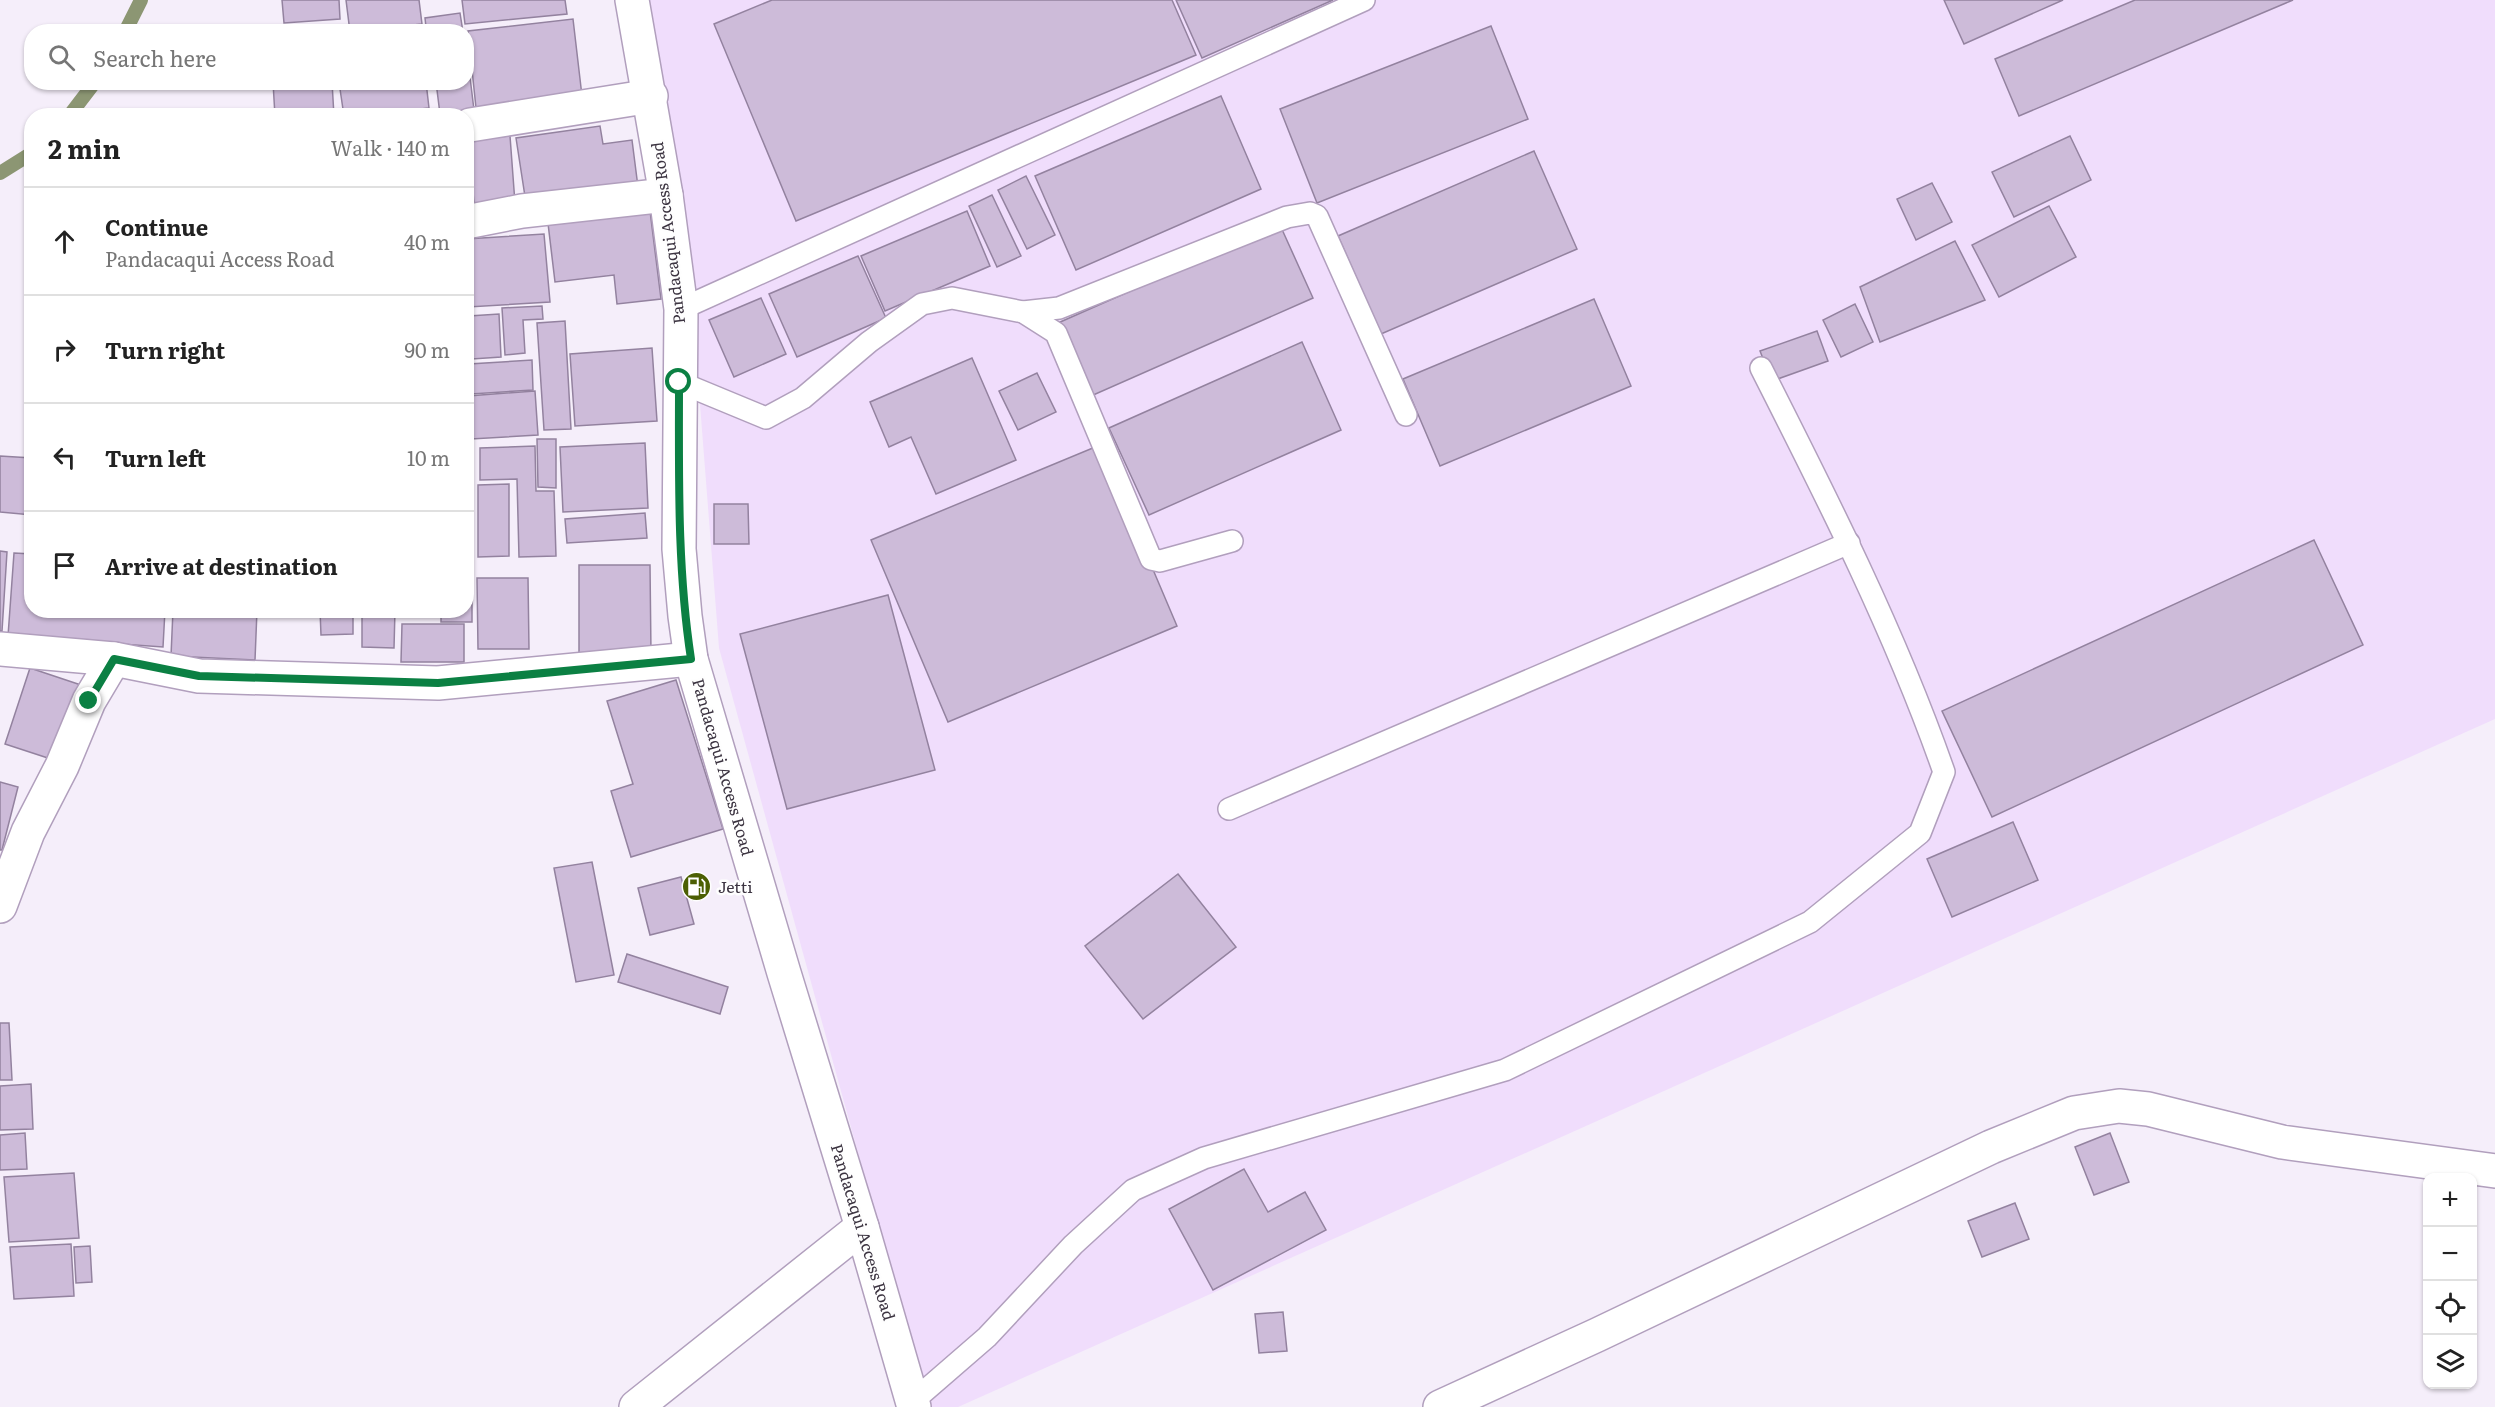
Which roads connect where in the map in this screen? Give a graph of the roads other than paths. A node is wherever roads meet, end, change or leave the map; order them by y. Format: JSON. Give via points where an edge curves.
{"nodes":[{"id":1,"x":632,"y":0,"type":"edge"},
{"id":2,"x":1364,"y":0,"type":"edge"},
{"id":3,"x":651,"y":96,"type":"junction"},
{"id":4,"x":474,"y":124,"type":"edge"},
{"id":5,"x":666,"y":195,"type":"junction"},
{"id":6,"x":474,"y":220,"type":"edge"},
{"id":7,"x":681,"y":309,"type":"junction"},
{"id":8,"x":1023,"y":312,"type":"junction"},
{"id":9,"x":1761,"y":368,"type":"dead end"},
{"id":10,"x":679,"y":382,"type":"junction"},
{"id":11,"x":1406,"y":415,"type":"dead end"},
{"id":12,"x":1232,"y":541,"type":"dead end"},
{"id":13,"x":1849,"y":543,"type":"junction"},
{"id":14,"x":0,"y":649,"type":"edge"},
{"id":15,"x":114,"y":659,"type":"junction"},
{"id":16,"x":691,"y":659,"type":"junction"},
{"id":17,"x":1229,"y":809,"type":"dead end"},
{"id":18,"x":0,"y":906,"type":"edge"},
{"id":19,"x":2495,"y":1171,"type":"edge"},
{"id":20,"x":862,"y":1227,"type":"junction"},
{"id":21,"x":913,"y":1404,"type":"edge"},
{"id":22,"x":636,"y":1407,"type":"edge"},
{"id":23,"x":1440,"y":1407,"type":"edge"}],
"edges":[{"from":1,"to":3,"type":"street","name":"Pandacaqui Access Road"},
{"from":2,"to":7,"type":"lane"},
{"from":3,"to":4,"type":"street"},
{"from":3,"to":5,"type":"street","name":"Pandacaqui Access Road"},
{"from":5,"to":6,"type":"street","via":[[522,211]]},
{"from":5,"to":7,"type":"street","name":"Pandacaqui Access Road"},
{"from":7,"to":10,"type":"street","name":"Pandacaqui Access Road"},
{"from":8,"to":10,"type":"lane","via":[[952,298],[922,304],[869,342],[803,399],[766,418]]},
{"from":8,"to":11,"type":"lane","via":[[1059,308],[1287,217],[1310,213],[1317,216]]},
{"from":8,"to":12,"type":"lane","via":[[1056,333],[1151,559],[1160,561]]},
{"from":9,"to":13,"type":"lane"},
{"from":10,"to":16,"type":"street","name":"Pandacaqui Access Road","via":[[679,549]]},
{"from":13,"to":17,"type":"lane"},
{"from":13,"to":21,"type":"lane","via":[[1923,710],[1944,772],[1920,833],[1810,922],[1505,1070],[1204,1158],[1133,1190],[1073,1245],[987,1337]]},
{"from":14,"to":15,"type":"street"},
{"from":15,"to":16,"type":"street","via":[[199,676],[438,683]]},
{"from":15,"to":18,"type":"street","via":[[89,701],[28,832]]},
{"from":16,"to":20,"type":"street","name":"Pandacaqui Access Road"},
{"from":19,"to":23,"type":"street","via":[[2282,1142],[2148,1109],[2119,1106],[2074,1113],[1991,1147]]},
{"from":20,"to":21,"type":"street","name":"Pandacaqui Access Road"},
{"from":20,"to":22,"type":"street"}]}
